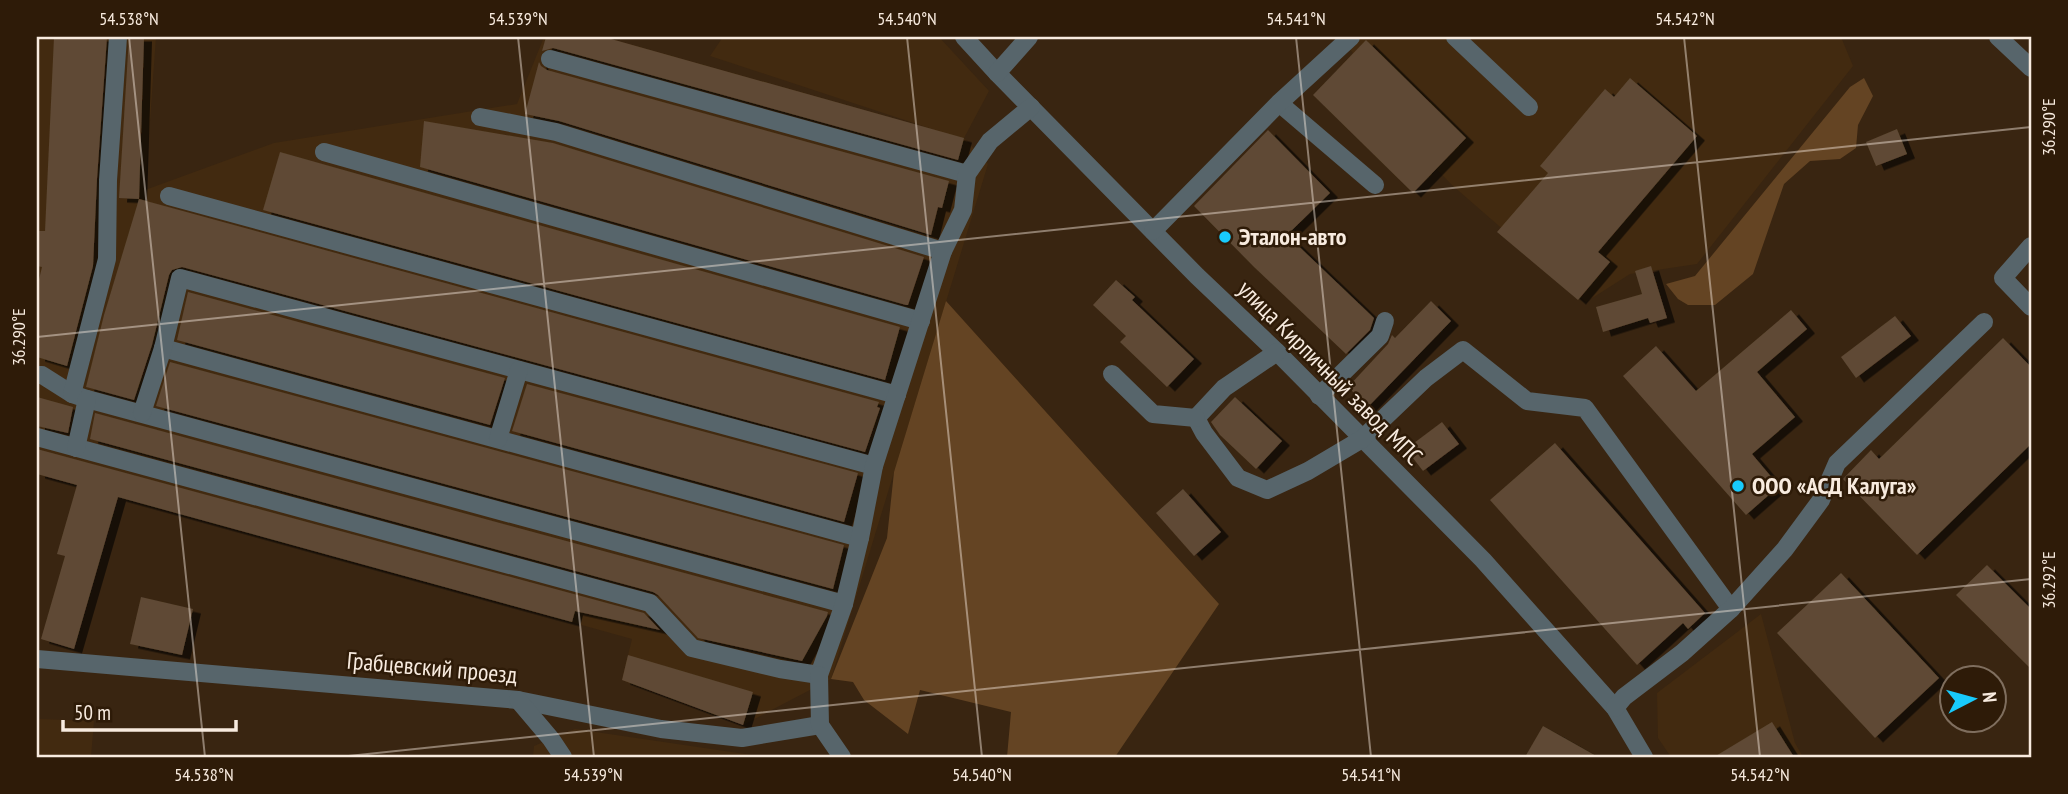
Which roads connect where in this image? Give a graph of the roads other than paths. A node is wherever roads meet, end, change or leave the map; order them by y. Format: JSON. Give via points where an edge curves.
{"nodes":[{"id":1,"x":118,"y":37,"type":"edge"},
{"id":2,"x":964,"y":37,"type":"edge"},
{"id":3,"x":1030,"y":37,"type":"edge"},
{"id":4,"x":1350,"y":37,"type":"edge"},
{"id":5,"x":1455,"y":37,"type":"edge"},
{"id":6,"x":1998,"y":37,"type":"edge"},
{"id":7,"x":551,"y":59,"type":"dead end"},
{"id":8,"x":2031,"y":68,"type":"edge"},
{"id":9,"x":997,"y":73,"type":"junction"},
{"id":10,"x":1279,"y":103,"type":"junction"},
{"id":11,"x":1031,"y":107,"type":"junction"},
{"id":12,"x":1528,"y":107,"type":"dead end"},
{"id":13,"x":480,"y":117,"type":"dead end"},
{"id":14,"x":324,"y":152,"type":"dead end"},
{"id":15,"x":967,"y":174,"type":"junction"},
{"id":16,"x":1375,"y":185,"type":"dead end"},
{"id":17,"x":169,"y":196,"type":"dead end"},
{"id":18,"x":1153,"y":231,"type":"junction"},
{"id":19,"x":2031,"y":246,"type":"edge"},
{"id":20,"x":943,"y":251,"type":"junction"},
{"id":21,"x":2031,"y":307,"type":"edge"},
{"id":22,"x":920,"y":320,"type":"junction"},
{"id":23,"x":1385,"y":321,"type":"dead end"},
{"id":24,"x":1984,"y":323,"type":"dead end"},
{"id":25,"x":163,"y":348,"type":"junction"},
{"id":26,"x":1277,"y":352,"type":"junction"},
{"id":27,"x":519,"y":370,"type":"junction"},
{"id":28,"x":1112,"y":374,"type":"dead end"},
{"id":29,"x":37,"y":375,"type":"edge"},
{"id":30,"x":897,"y":395,"type":"junction"},
{"id":31,"x":1319,"y":396,"type":"junction"},
{"id":32,"x":79,"y":397,"type":"junction"},
{"id":33,"x":142,"y":413,"type":"junction"},
{"id":34,"x":1196,"y":418,"type":"junction"},
{"id":35,"x":37,"y":437,"type":"edge"},
{"id":36,"x":498,"y":439,"type":"junction"},
{"id":37,"x":1362,"y":439,"type":"junction"},
{"id":38,"x":76,"y":448,"type":"junction"},
{"id":39,"x":874,"y":466,"type":"junction"},
{"id":40,"x":860,"y":538,"type":"junction"},
{"id":41,"x":844,"y":604,"type":"junction"},
{"id":42,"x":1731,"y":609,"type":"junction"},
{"id":43,"x":37,"y":659,"type":"edge"},
{"id":44,"x":819,"y":675,"type":"junction"},
{"id":45,"x":518,"y":700,"type":"junction"},
{"id":46,"x":1615,"y":708,"type":"junction"},
{"id":47,"x":820,"y":725,"type":"junction"},
{"id":48,"x":563,"y":757,"type":"edge"},
{"id":49,"x":842,"y":757,"type":"edge"},
{"id":50,"x":1644,"y":757,"type":"edge"}],
"edges":[{"from":1,"to":32,"type":"street","via":[[107,259]]},
{"from":2,"to":9,"type":"street","name":"улица Кирпичный завод МПС"},
{"from":3,"to":9,"type":"street"},
{"from":4,"to":10,"type":"street"},
{"from":5,"to":12,"type":"street"},
{"from":6,"to":8,"type":"street"},
{"from":7,"to":15,"type":"street"},
{"from":9,"to":11,"type":"street","name":"улица Кирпичный завод МПС"},
{"from":10,"to":16,"type":"street"},
{"from":10,"to":18,"type":"street"},
{"from":11,"to":15,"type":"street","via":[[990,141]]},
{"from":11,"to":18,"type":"street","name":"улица Кирпичный завод МПС"},
{"from":13,"to":20,"type":"street","via":[[556,132]]},
{"from":14,"to":22,"type":"street"},
{"from":15,"to":20,"type":"street","via":[[963,211]]},
{"from":17,"to":30,"type":"street"},
{"from":18,"to":26,"type":"street","name":"улица Кирпичный завод МПС"},
{"from":19,"to":21,"type":"street","via":[[2003,278]]},
{"from":20,"to":22,"type":"street"},
{"from":22,"to":30,"type":"street"},
{"from":23,"to":31,"type":"street","via":[[1380,336]]},
{"from":24,"to":42,"type":"street","via":[[1837,463],[1821,500]]},
{"from":25,"to":27,"type":"street","via":[[180,278]]},
{"from":25,"to":33,"type":"street"},
{"from":25,"to":36,"type":"street"},
{"from":26,"to":31,"type":"street","name":"улица Кирпичный завод МПС"},
{"from":26,"to":34,"type":"street","via":[[1224,388]]},
{"from":27,"to":36,"type":"street"},
{"from":27,"to":39,"type":"street"},
{"from":28,"to":34,"type":"street","via":[[1153,414]]},
{"from":29,"to":32,"type":"street"},
{"from":30,"to":39,"type":"street"},
{"from":31,"to":37,"type":"street","name":"улица Кирпичный завод МПС"},
{"from":32,"to":33,"type":"street"},
{"from":32,"to":38,"type":"street"},
{"from":33,"to":41,"type":"street"},
{"from":34,"to":37,"type":"street","via":[[1238,478],[1267,490]]},
{"from":35,"to":38,"type":"street"},
{"from":36,"to":40,"type":"street"},
{"from":37,"to":42,"type":"street","via":[[1463,350],[1527,401],[1586,408]]},
{"from":37,"to":46,"type":"street","name":"улица Кирпичный завод МПС","via":[[1483,560]]},
{"from":38,"to":44,"type":"street","via":[[650,603],[692,648]]},
{"from":39,"to":40,"type":"street"},
{"from":40,"to":41,"type":"street"},
{"from":41,"to":44,"type":"street"},
{"from":42,"to":46,"type":"street"},
{"from":43,"to":45,"type":"street","name":"Грабцевский проезд"},
{"from":44,"to":47,"type":"street"},
{"from":45,"to":47,"type":"street","name":"Грабцевский проезд","via":[[661,729],[742,738]]},
{"from":45,"to":48,"type":"street"},
{"from":46,"to":50,"type":"street","name":"улица Кирпичный завод МПС"},
{"from":47,"to":49,"type":"street"}]}
